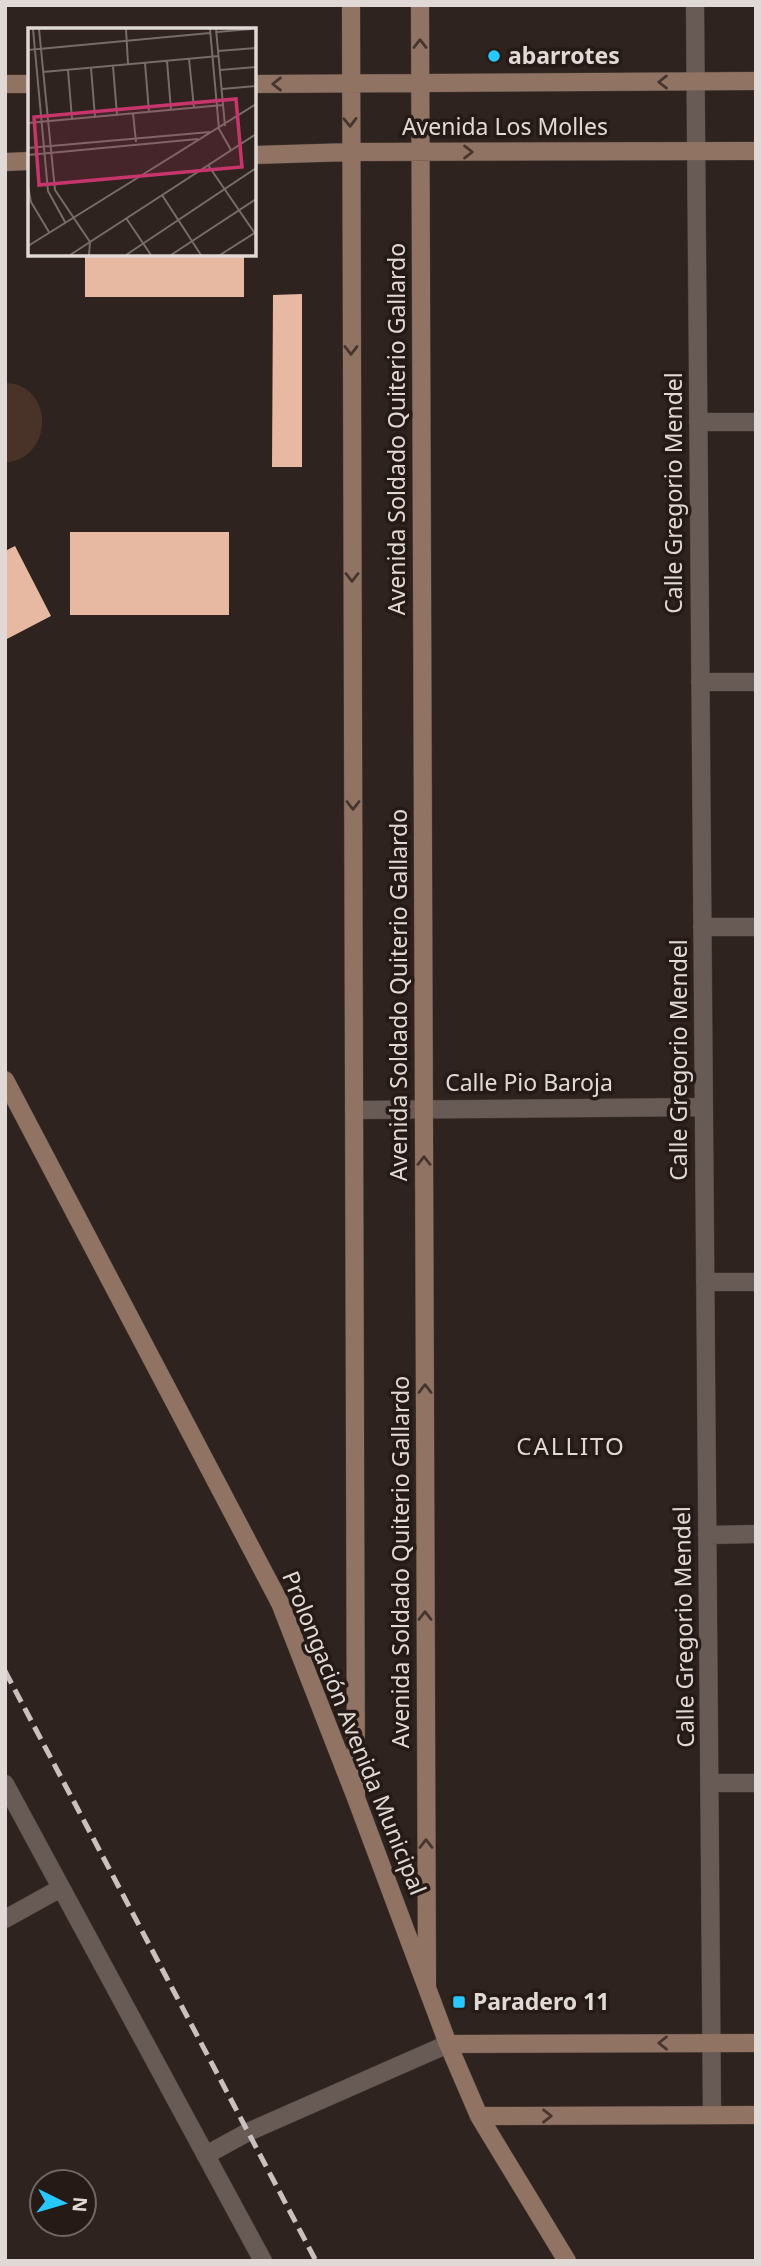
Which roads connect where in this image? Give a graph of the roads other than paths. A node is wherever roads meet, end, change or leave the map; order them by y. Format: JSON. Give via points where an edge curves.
{"nodes":[{"id":1,"x":351,"y":5,"type":"edge"},
{"id":2,"x":420,"y":5,"type":"edge"},
{"id":3,"x":695,"y":5,"type":"edge"},
{"id":4,"x":756,"y":81,"type":"edge"},
{"id":5,"x":695,"y":82,"type":"junction"},
{"id":6,"x":350,"y":83,"type":"junction"},
{"id":7,"x":420,"y":83,"type":"junction"},
{"id":8,"x":5,"y":84,"type":"edge"},
{"id":9,"x":28,"y":84,"type":"edge"},
{"id":10,"x":256,"y":84,"type":"edge"},
{"id":11,"x":696,"y":151,"type":"junction"},
{"id":12,"x":756,"y":151,"type":"edge"},
{"id":13,"x":351,"y":152,"type":"junction"},
{"id":14,"x":420,"y":152,"type":"junction"},
{"id":15,"x":256,"y":155,"type":"edge"},
{"id":16,"x":28,"y":161,"type":"edge"},
{"id":17,"x":5,"y":162,"type":"edge"},
{"id":18,"x":698,"y":422,"type":"junction"},
{"id":19,"x":756,"y":422,"type":"edge"},
{"id":20,"x":700,"y":682,"type":"junction"},
{"id":21,"x":756,"y":682,"type":"edge"},
{"id":22,"x":702,"y":926,"type":"junction"},
{"id":23,"x":756,"y":927,"type":"edge"},
{"id":24,"x":5,"y":1080,"type":"edge"},
{"id":25,"x":704,"y":1107,"type":"junction"},
{"id":26,"x":424,"y":1109,"type":"junction"},
{"id":27,"x":354,"y":1110,"type":"junction"},
{"id":28,"x":705,"y":1282,"type":"junction"},
{"id":29,"x":756,"y":1282,"type":"edge"},
{"id":30,"x":756,"y":1534,"type":"edge"},
{"id":31,"x":707,"y":1535,"type":"junction"},
{"id":32,"x":709,"y":1783,"type":"junction"},
{"id":33,"x":756,"y":1783,"type":"edge"},
{"id":34,"x":5,"y":1784,"type":"edge"},
{"id":35,"x":356,"y":1798,"type":"junction"},
{"id":36,"x":61,"y":1888,"type":"junction"},
{"id":37,"x":5,"y":1919,"type":"edge"},
{"id":38,"x":427,"y":1986,"type":"junction"},
{"id":39,"x":712,"y":2043,"type":"junction"},
{"id":40,"x":756,"y":2043,"type":"edge"},
{"id":41,"x":448,"y":2044,"type":"junction"},
{"id":42,"x":712,"y":2115,"type":"junction"},
{"id":43,"x":756,"y":2115,"type":"edge"},
{"id":44,"x":479,"y":2116,"type":"junction"},
{"id":45,"x":206,"y":2155,"type":"junction"},
{"id":46,"x":263,"y":2261,"type":"edge"},
{"id":47,"x":567,"y":2261,"type":"edge"}],
"edges":[{"from":1,"to":6,"type":"street","name":"Avenida Soldado Quiterio Gallardo"},
{"from":7,"to":2,"type":"street","name":"Avenida Soldado Quiterio Gallardo","one_way":true},
{"from":3,"to":5,"type":"street","name":"Calle Gregorio Mendel"},
{"from":4,"to":5,"type":"street","name":"Avenida Los Molles"},
{"from":5,"to":7,"type":"street","name":"Avenida Los Molles","one_way":true},
{"from":5,"to":11,"type":"street","name":"Calle Gregorio Mendel"},
{"from":6,"to":7,"type":"street","name":"Avenida Los Molles"},
{"from":6,"to":10,"type":"street","name":"Avenida Los Molles","one_way":true},
{"from":6,"to":13,"type":"street","name":"Avenida Soldado Quiterio Gallardo","one_way":true},
{"from":7,"to":14,"type":"street","name":"Avenida Soldado Quiterio Gallardo"},
{"from":8,"to":9,"type":"street"},
{"from":11,"to":12,"type":"street","name":"Avenida Los Molles"},
{"from":14,"to":11,"type":"street","name":"Avenida Los Molles","one_way":true},
{"from":11,"to":18,"type":"street","name":"Calle Gregorio Mendel"},
{"from":13,"to":14,"type":"street","name":"Avenida Los Molles"},
{"from":13,"to":15,"type":"street","name":"Avenida Los Molles"},
{"from":13,"to":27,"type":"street","name":"Avenida Soldado Quiterio Gallardo","one_way":true},
{"from":14,"to":26,"type":"street","name":"Avenida Soldado Quiterio Gallardo"},
{"from":16,"to":17,"type":"street"},
{"from":18,"to":19,"type":"street"},
{"from":18,"to":20,"type":"street","name":"Calle Gregorio Mendel"},
{"from":20,"to":21,"type":"street"},
{"from":20,"to":22,"type":"street","name":"Calle Gregorio Mendel"},
{"from":22,"to":23,"type":"street"},
{"from":22,"to":25,"type":"street","name":"Calle Gregorio Mendel"},
{"from":24,"to":35,"type":"street","name":"Prolongación Avenida Municipal","via":[[280,1603]]},
{"from":25,"to":26,"type":"street","name":"Calle Pio Baroja"},
{"from":25,"to":28,"type":"street","name":"Calle Gregorio Mendel"},
{"from":26,"to":27,"type":"street","name":"Calle Pio Baroja"},
{"from":38,"to":26,"type":"street","name":"Avenida Soldado Quiterio Gallardo","one_way":true},
{"from":27,"to":35,"type":"street","name":"Avenida Soldado Quiterio Gallardo"},
{"from":28,"to":29,"type":"street"},
{"from":28,"to":31,"type":"street","name":"Calle Gregorio Mendel"},
{"from":30,"to":31,"type":"street"},
{"from":31,"to":32,"type":"street","name":"Calle Gregorio Mendel"},
{"from":32,"to":33,"type":"street"},
{"from":32,"to":39,"type":"street","name":"Calle Gregorio Mendel"},
{"from":34,"to":36,"type":"street"},
{"from":35,"to":38,"type":"street","name":"Prolongación Avenida Municipal"},
{"from":36,"to":37,"type":"street"},
{"from":36,"to":45,"type":"street"},
{"from":38,"to":41,"type":"street","name":"Prolongación Avenida Municipal"},
{"from":39,"to":40,"type":"street"},
{"from":39,"to":41,"type":"street","one_way":true},
{"from":39,"to":42,"type":"street","name":"Calle Gregorio Mendel"},
{"from":41,"to":44,"type":"street","name":"Prolongación Avenida Municipal"},
{"from":41,"to":45,"type":"street"},
{"from":42,"to":43,"type":"street"},
{"from":44,"to":42,"type":"street","one_way":true},
{"from":44,"to":47,"type":"street","name":"Prolongación Avenida Municipal"},
{"from":45,"to":46,"type":"street"}]}
